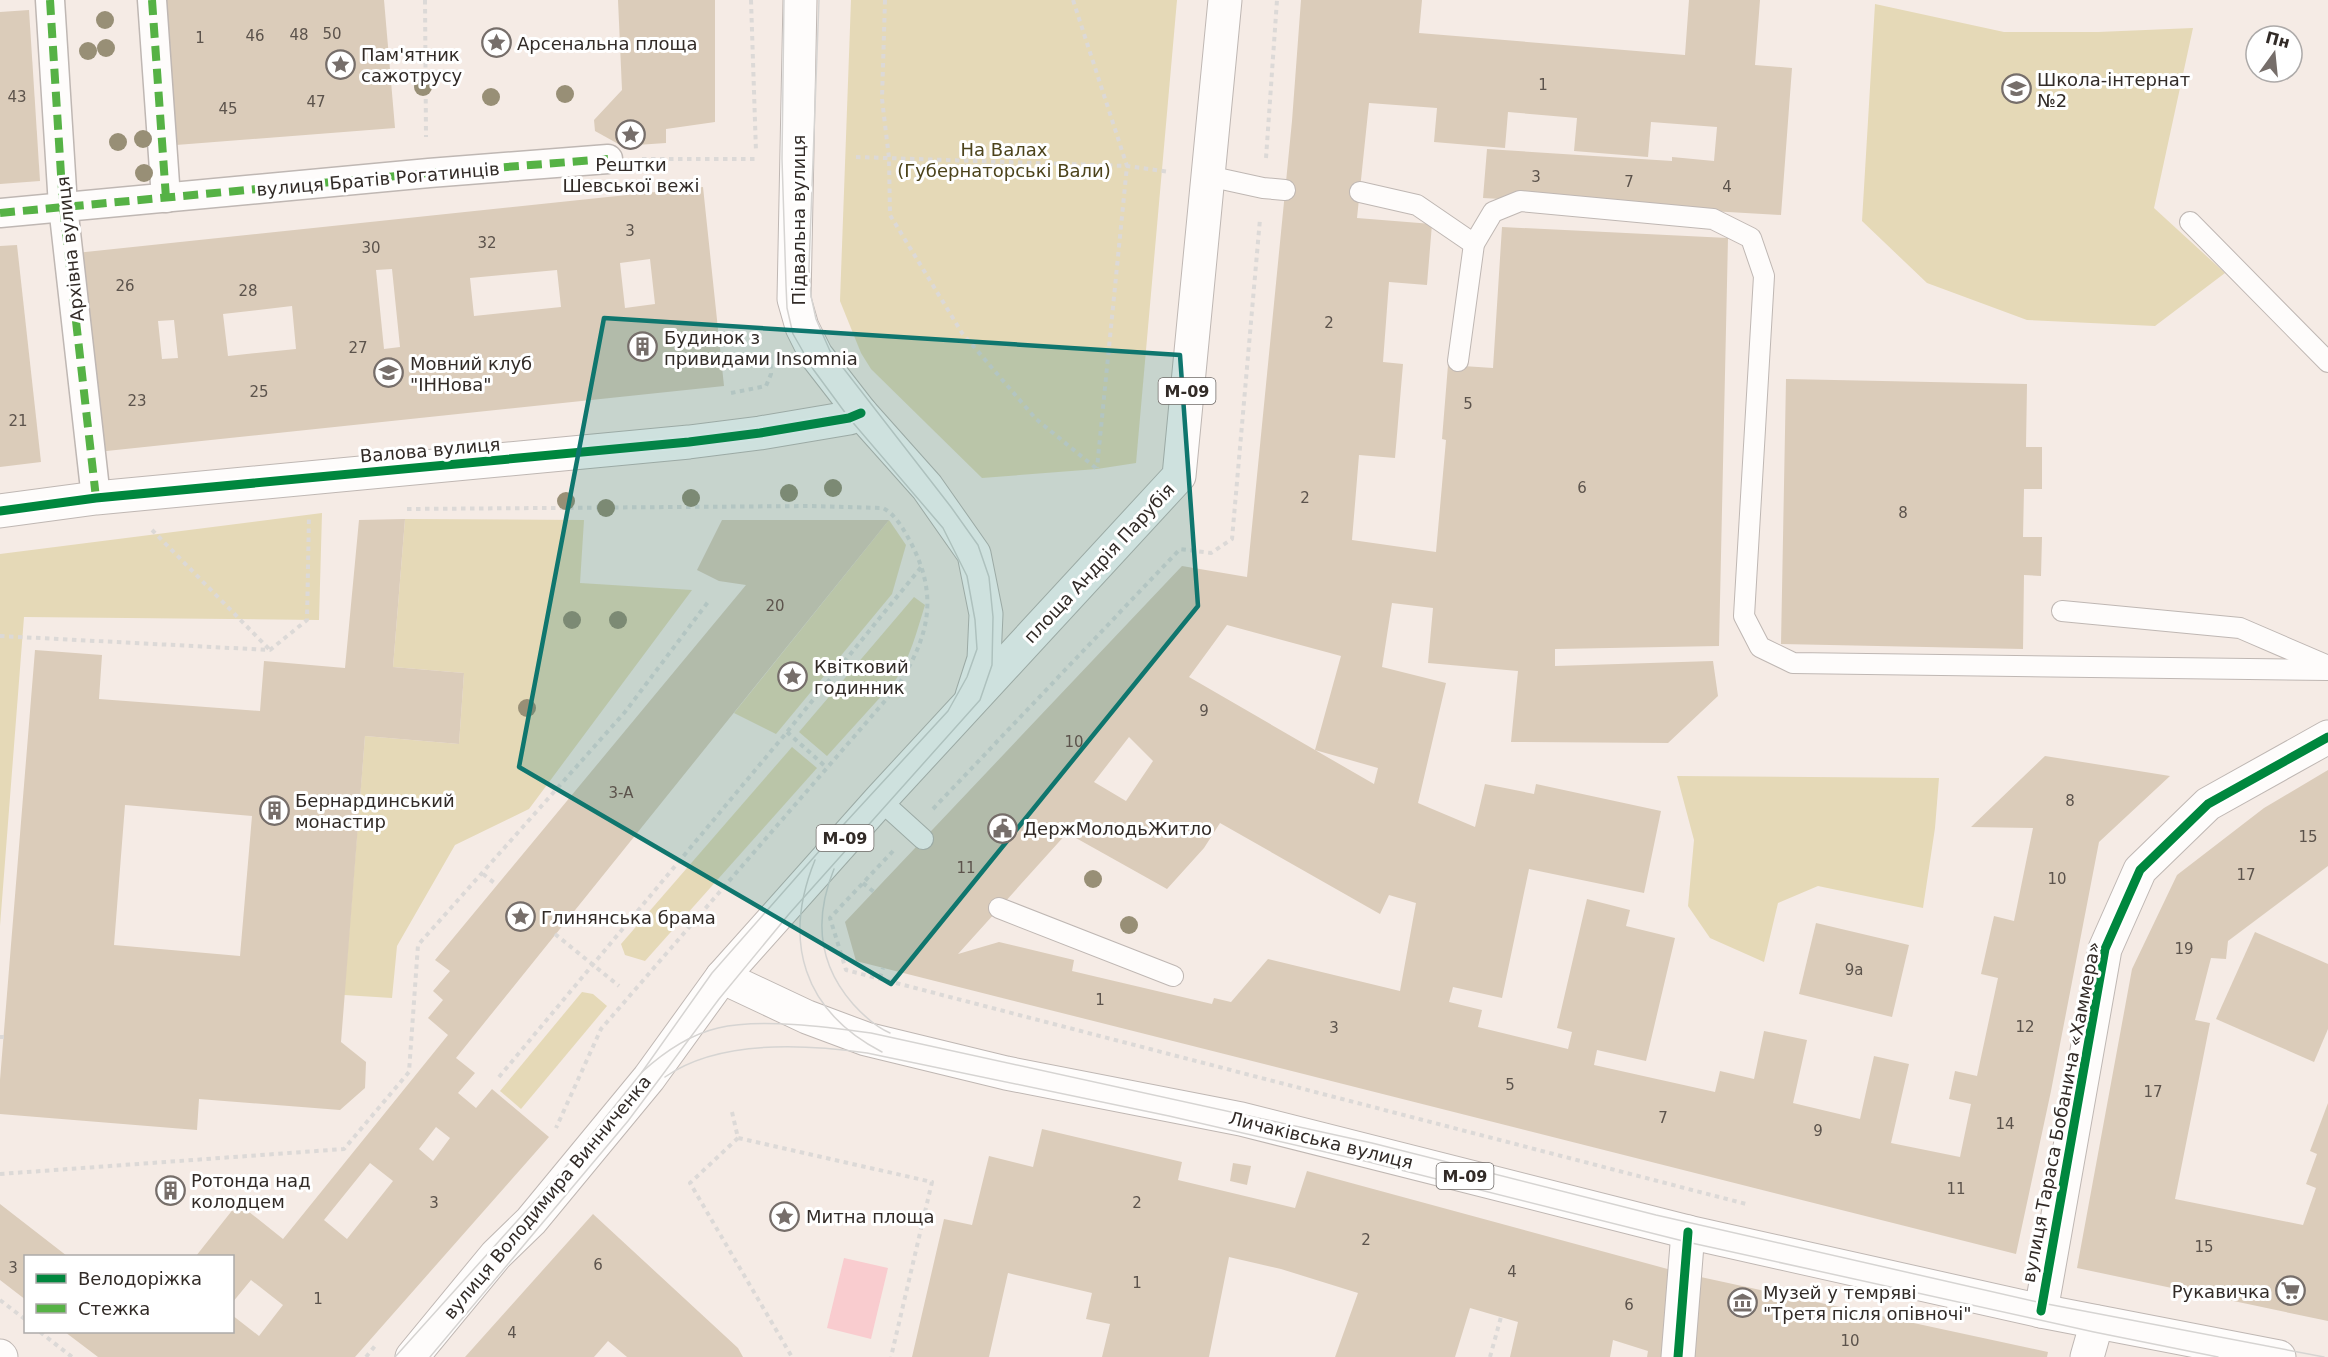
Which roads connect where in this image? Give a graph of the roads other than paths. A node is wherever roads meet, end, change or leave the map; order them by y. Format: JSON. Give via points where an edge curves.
{"nodes":[{"id":1,"x":50,"y":0,"type":"edge"},
{"id":2,"x":152,"y":0,"type":"edge"},
{"id":3,"x":800,"y":0,"type":"edge"},
{"id":4,"x":1225,"y":0,"type":"edge"},
{"id":5,"x":608,"y":159,"type":"road end"},
{"id":6,"x":1208,"y":176,"type":"junction"},
{"id":7,"x":1285,"y":190,"type":"dead end"},
{"id":8,"x":1360,"y":192,"type":"dead end"},
{"id":9,"x":166,"y":198,"type":"junction"},
{"id":10,"x":63,"y":206,"type":"junction"},
{"id":11,"x":0,"y":213,"type":"edge"},
{"id":12,"x":2190,"y":222,"type":"dead end"},
{"id":13,"x":1474,"y":244,"type":"junction"},
{"id":14,"x":1458,"y":360,"type":"dead end"},
{"id":15,"x":2328,"y":362,"type":"edge"},
{"id":16,"x":861,"y":413,"type":"junction"},
{"id":17,"x":96,"y":498,"type":"junction"},
{"id":18,"x":0,"y":511,"type":"edge"},
{"id":19,"x":2062,"y":611,"type":"dead end"},
{"id":20,"x":2328,"y":668,"type":"edge"},
{"id":21,"x":971,"y":701,"type":"junction"},
{"id":22,"x":2328,"y":737,"type":"edge"},
{"id":23,"x":880,"y":800,"type":"junction"},
{"id":24,"x":918,"y":835,"type":"road end"},
{"id":25,"x":999,"y":908,"type":"dead end"},
{"id":26,"x":1173,"y":976,"type":"dead end"},
{"id":27,"x":722,"y":977,"type":"junction"},
{"id":28,"x":1688,"y":1232,"type":"junction"},
{"id":29,"x":2041,"y":1311,"type":"junction"},
{"id":30,"x":2097,"y":1322,"type":"junction"},
{"id":31,"x":412,"y":1357,"type":"edge"},
{"id":32,"x":1678,"y":1357,"type":"edge"},
{"id":33,"x":2087,"y":1357,"type":"edge"},
{"id":34,"x":2275,"y":1357,"type":"edge"}],
"edges":[{"from":1,"to":10,"type":"street","name":"Архівна вулиця"},
{"from":2,"to":9,"type":"street"},
{"from":3,"to":16,"type":"main road","name":"Підвальна вулиця","number":"М-09","via":[[795,299],[802,327],[816,355]]},
{"from":4,"to":6,"type":"main road","name":"площа Андрія Парубія","number":"М-09"},
{"from":5,"to":9,"type":"street","name":"вулиця Братів Рогатинців"},
{"from":6,"to":7,"type":"lane"},
{"from":6,"to":21,"type":"main road","name":"площа Андрія Парубія","number":"М-09","via":[[1179,476]]},
{"from":8,"to":13,"type":"lane","via":[[1417,205]]},
{"from":9,"to":10,"type":"street","name":"вулиця Братів Рогатинців"},
{"from":10,"to":11,"type":"street","name":"вулиця Братів Рогатинців"},
{"from":10,"to":17,"type":"street","name":"Архівна вулиця"},
{"from":12,"to":15,"type":"lane"},
{"from":13,"to":14,"type":"lane"},
{"from":13,"to":20,"type":"lane","via":[[1493,212],[1520,201],[1713,219],[1751,238],[1764,276],[1744,616],[1760,647],[1793,663]]},
{"from":16,"to":17,"type":"main road","name":"Валова вулиця","via":[[838,420],[689,442]]},
{"from":16,"to":21,"type":"main road","name":"Підвальна вулиця","number":"М-09","via":[[927,487],[974,554],[986,614],[984,659]]},
{"from":17,"to":18,"type":"main road","name":"Валова вулиця"},
{"from":19,"to":20,"type":"lane","via":[[2240,628]]},
{"from":21,"to":23,"type":"main road","name":"площа Андрія Парубія","number":"М-09"},
{"from":22,"to":29,"type":"main road","name":"вулиця Тараса Бобанича «Хаммера»","via":[[2208,804],[2140,870],[2105,949]]},
{"from":23,"to":24,"type":"lane"},
{"from":23,"to":27,"type":"main road","name":"площа Андрія Парубія","number":"М-09"},
{"from":25,"to":26,"type":"lane"},
{"from":27,"to":28,"type":"main road","name":"Личаківська вулиця","number":"М-09","via":[[807,1017],[866,1039],[1006,1073],[1241,1119]]},
{"from":27,"to":31,"type":"main road","name":"вулиця Володимира Винниченка","via":[[641,1087]]},
{"from":28,"to":29,"type":"main road","name":"Личаківська вулиця","number":"М-09"},
{"from":28,"to":32,"type":"main road"},
{"from":29,"to":30,"type":"main road","name":"Личаківська вулиця","number":"М-09"},
{"from":30,"to":33,"type":"main road"},
{"from":30,"to":34,"type":"main road","name":"Личаківська вулиця","number":"М-09"}]}
